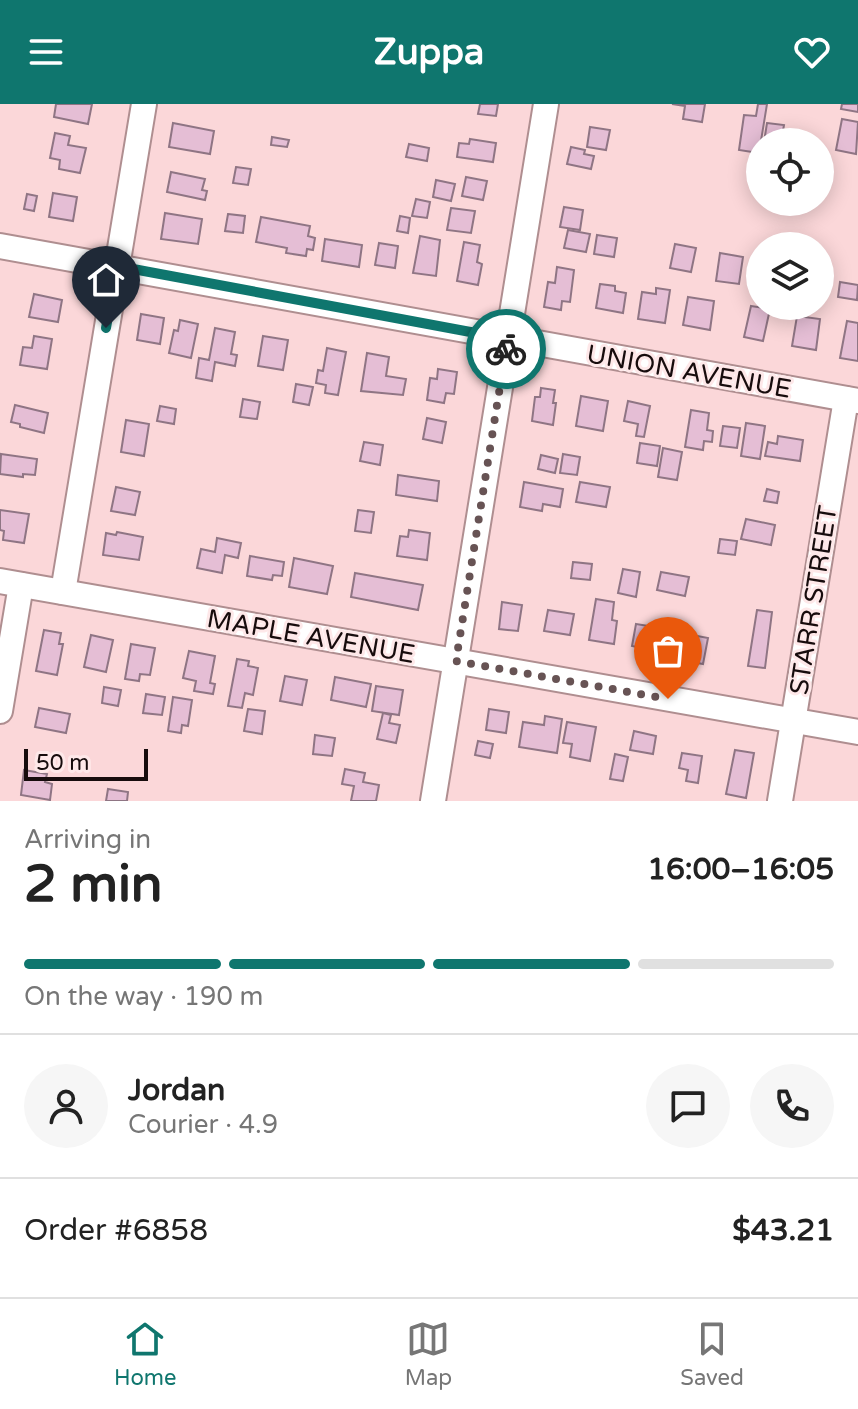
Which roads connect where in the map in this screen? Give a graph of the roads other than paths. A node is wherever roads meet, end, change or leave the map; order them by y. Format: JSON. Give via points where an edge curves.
{"nodes":[{"id":1,"x":144,"y":104,"type":"edge"},
{"id":2,"x":546,"y":104,"type":"edge"},
{"id":3,"x":0,"y":246,"type":"edge"},
{"id":4,"x":117,"y":266,"type":"junction"},
{"id":5,"x":508,"y":339,"type":"junction"},
{"id":6,"x":852,"y":400,"type":"edge"},
{"id":7,"x":10,"y":583,"type":"edge"},
{"id":8,"x":63,"y":592,"type":"junction"},
{"id":9,"x":456,"y":661,"type":"junction"},
{"id":10,"x":0,"y":711,"type":"edge"},
{"id":11,"x":794,"y":721,"type":"junction"},
{"id":12,"x":858,"y":732,"type":"edge"},
{"id":13,"x":433,"y":801,"type":"edge"},
{"id":14,"x":780,"y":801,"type":"edge"}],
"edges":[{"from":1,"to":4,"type":"street"},
{"from":2,"to":5,"type":"street"},
{"from":3,"to":4,"type":"street","name":"UNION AVENUE"},
{"from":4,"to":5,"type":"street","name":"UNION AVENUE"},
{"from":4,"to":8,"type":"street"},
{"from":5,"to":6,"type":"street","name":"UNION AVENUE"},
{"from":5,"to":9,"type":"street"},
{"from":6,"to":11,"type":"street","name":"STARR STREET"},
{"from":7,"to":8,"type":"street","name":"MAPLE AVENUE"},
{"from":7,"to":10,"type":"street"},
{"from":8,"to":9,"type":"street","name":"MAPLE AVENUE"},
{"from":9,"to":11,"type":"street","name":"MAPLE AVENUE"},
{"from":9,"to":13,"type":"street"},
{"from":11,"to":12,"type":"street","name":"MAPLE AVENUE"},
{"from":11,"to":14,"type":"street","name":"STARR STREET"}]}
